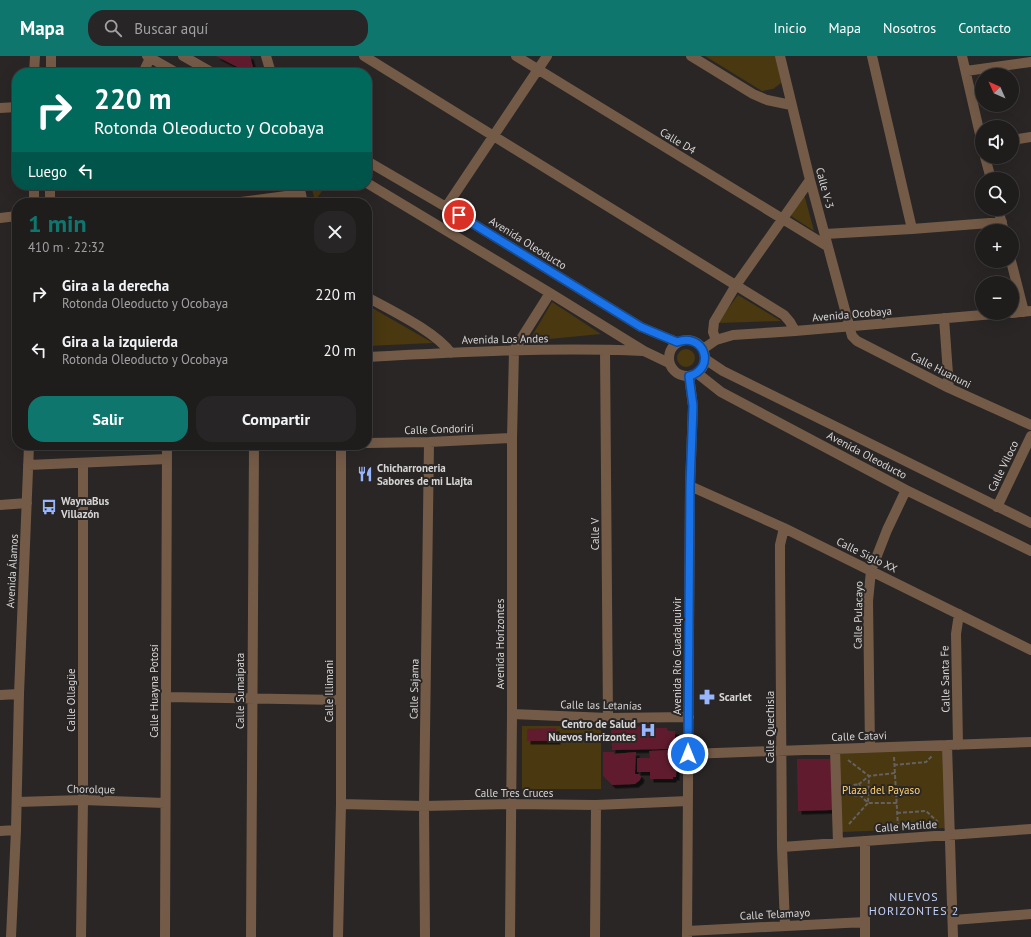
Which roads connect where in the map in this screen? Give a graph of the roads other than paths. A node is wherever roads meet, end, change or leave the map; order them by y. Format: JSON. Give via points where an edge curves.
{"nodes":[{"id":1,"x":35,"y":56,"type":"edge"},
{"id":2,"x":51,"y":56,"type":"edge"},
{"id":3,"x":183,"y":56,"type":"edge"},
{"id":4,"x":266,"y":56,"type":"edge"},
{"id":5,"x":364,"y":56,"type":"edge"},
{"id":6,"x":516,"y":56,"type":"edge"},
{"id":7,"x":547,"y":56,"type":"edge"},
{"id":8,"x":691,"y":56,"type":"edge"},
{"id":9,"x":780,"y":56,"type":"edge"},
{"id":10,"x":872,"y":56,"type":"edge"},
{"id":11,"x":962,"y":56,"type":"edge"},
{"id":12,"x":149,"y":57,"type":"edge"},
{"id":13,"x":1031,"y":62,"type":"edge"},
{"id":14,"x":34,"y":68,"type":"edge"},
{"id":15,"x":51,"y":68,"type":"edge"},
{"id":16,"x":145,"y":68,"type":"edge"},
{"id":17,"x":168,"y":68,"type":"edge"},
{"id":18,"x":204,"y":68,"type":"edge"},
{"id":19,"x":269,"y":68,"type":"edge"},
{"id":20,"x":538,"y":69,"type":"junction"},
{"id":21,"x":966,"y":70,"type":"junction"},
{"id":22,"x":791,"y":106,"type":"junction"},
{"id":23,"x":12,"y":107,"type":"edge"},
{"id":24,"x":0,"y":108,"type":"edge"},
{"id":25,"x":977,"y":120,"type":"edge"},
{"id":26,"x":493,"y":136,"type":"junction"},
{"id":27,"x":1031,"y":137,"type":"edge"},
{"id":28,"x":1019,"y":139,"type":"edge"},
{"id":29,"x":372,"y":164,"type":"edge"},
{"id":30,"x":810,"y":180,"type":"junction"},
{"id":31,"x":372,"y":186,"type":"edge"},
{"id":32,"x":301,"y":194,"type":"edge"},
{"id":33,"x":271,"y":198,"type":"edge"},
{"id":34,"x":446,"y":207,"type":"junction"},
{"id":35,"x":12,"y":217,"type":"edge"},
{"id":36,"x":0,"y":218,"type":"edge"},
{"id":37,"x":783,"y":219,"type":"junction"},
{"id":38,"x":975,"y":227,"type":"edge"},
{"id":39,"x":912,"y":229,"type":"junction"},
{"id":40,"x":825,"y":234,"type":"junction"},
{"id":41,"x":827,"y":246,"type":"junction"},
{"id":42,"x":1013,"y":268,"type":"edge"},
{"id":43,"x":736,"y":285,"type":"junction"},
{"id":44,"x":550,"y":293,"type":"junction"},
{"id":45,"x":372,"y":299,"type":"edge"},
{"id":46,"x":1027,"y":311,"type":"edge"},
{"id":47,"x":975,"y":316,"type":"edge"},
{"id":48,"x":944,"y":318,"type":"junction"},
{"id":49,"x":850,"y":326,"type":"junction"},
{"id":50,"x":795,"y":332,"type":"junction"},
{"id":51,"x":716,"y":340,"type":"junction"},
{"id":52,"x":677,"y":342,"type":"junction"},
{"id":53,"x":514,"y":350,"type":"junction"},
{"id":54,"x":605,"y":350,"type":"junction"},
{"id":55,"x":644,"y":351,"type":"junction"},
{"id":56,"x":451,"y":353,"type":"junction"},
{"id":57,"x":704,"y":354,"type":"junction"},
{"id":58,"x":372,"y":357,"type":"edge"},
{"id":59,"x":669,"y":363,"type":"junction"},
{"id":60,"x":693,"y":374,"type":"junction"},
{"id":61,"x":949,"y":388,"type":"junction"},
{"id":62,"x":1031,"y":425,"type":"edge"},
{"id":63,"x":1031,"y":436,"type":"edge"},
{"id":64,"x":512,"y":438,"type":"junction"},
{"id":65,"x":372,"y":442,"type":"edge"},
{"id":66,"x":429,"y":442,"type":"junction"},
{"id":67,"x":29,"y":450,"type":"edge"},
{"id":68,"x":167,"y":450,"type":"edge"},
{"id":69,"x":254,"y":450,"type":"edge"},
{"id":70,"x":341,"y":450,"type":"edge"},
{"id":71,"x":167,"y":459,"type":"junction"},
{"id":72,"x":83,"y":463,"type":"junction"},
{"id":73,"x":28,"y":465,"type":"junction"},
{"id":74,"x":690,"y":486,"type":"junction"},
{"id":75,"x":906,"y":490,"type":"junction"},
{"id":76,"x":27,"y":503,"type":"junction"},
{"id":77,"x":0,"y":504,"type":"edge"},
{"id":78,"x":997,"y":507,"type":"junction"},
{"id":79,"x":1031,"y":523,"type":"edge"},
{"id":80,"x":784,"y":528,"type":"junction"},
{"id":81,"x":1031,"y":551,"type":"edge"},
{"id":82,"x":871,"y":571,"type":"junction"},
{"id":83,"x":959,"y":614,"type":"junction"},
{"id":84,"x":1031,"y":650,"type":"edge"},
{"id":85,"x":19,"y":694,"type":"junction"},
{"id":86,"x":0,"y":695,"type":"edge"},
{"id":87,"x":166,"y":697,"type":"junction"},
{"id":88,"x":252,"y":699,"type":"junction"},
{"id":89,"x":341,"y":700,"type":"junction"},
{"id":90,"x":512,"y":714,"type":"junction"},
{"id":91,"x":689,"y":717,"type":"junction"},
{"id":92,"x":608,"y":718,"type":"junction"},
{"id":93,"x":1031,"y":742,"type":"edge"},
{"id":94,"x":958,"y":744,"type":"junction"},
{"id":95,"x":947,"y":745,"type":"junction"},
{"id":96,"x":870,"y":748,"type":"junction"},
{"id":97,"x":835,"y":749,"type":"junction"},
{"id":98,"x":782,"y":751,"type":"junction"},
{"id":99,"x":688,"y":754,"type":"junction"},
{"id":100,"x":83,"y":800,"type":"junction"},
{"id":101,"x":688,"y":801,"type":"junction"},
{"id":102,"x":17,"y":802,"type":"junction"},
{"id":103,"x":166,"y":803,"type":"junction"},
{"id":104,"x":341,"y":804,"type":"junction"},
{"id":105,"x":511,"y":804,"type":"junction"},
{"id":106,"x":596,"y":805,"type":"junction"},
{"id":107,"x":424,"y":806,"type":"junction"},
{"id":108,"x":1031,"y":829,"type":"edge"},
{"id":109,"x":16,"y":830,"type":"junction"},
{"id":110,"x":0,"y":831,"type":"edge"},
{"id":111,"x":950,"y":835,"type":"junction"},
{"id":112,"x":866,"y":841,"type":"junction"},
{"id":113,"x":838,"y":843,"type":"junction"},
{"id":114,"x":782,"y":847,"type":"junction"},
{"id":115,"x":1031,"y":914,"type":"edge"},
{"id":116,"x":953,"y":920,"type":"junction"},
{"id":117,"x":865,"y":922,"type":"junction"},
{"id":118,"x":785,"y":926,"type":"junction"},
{"id":119,"x":687,"y":934,"type":"edge"},
{"id":120,"x":11,"y":937,"type":"edge"},
{"id":121,"x":81,"y":937,"type":"edge"},
{"id":122,"x":165,"y":937,"type":"edge"},
{"id":123,"x":251,"y":937,"type":"edge"},
{"id":124,"x":338,"y":937,"type":"edge"},
{"id":125,"x":425,"y":937,"type":"edge"},
{"id":126,"x":510,"y":937,"type":"edge"},
{"id":127,"x":595,"y":937,"type":"edge"},
{"id":128,"x":865,"y":937,"type":"edge"},
{"id":129,"x":953,"y":937,"type":"edge"}],
"edges":[{"from":1,"to":14,"type":"street"},
{"from":2,"to":15,"type":"street"},
{"from":3,"to":18,"type":"street"},
{"from":4,"to":19,"type":"street"},
{"from":5,"to":26,"type":"street"},
{"from":6,"to":20,"type":"street","name":"Calle D4"},
{"from":7,"to":20,"type":"street"},
{"from":8,"to":22,"type":"street","via":[[753,94]]},
{"from":9,"to":22,"type":"street","name":"Calle V-3"},
{"from":10,"to":39,"type":"street"},
{"from":11,"to":21,"type":"street"},
{"from":12,"to":16,"type":"street"},
{"from":12,"to":17,"type":"street"},
{"from":13,"to":21,"type":"street"},
{"from":20,"to":26,"type":"street"},
{"from":20,"to":37,"type":"street","name":"Calle D4"},
{"from":21,"to":25,"type":"street"},
{"from":22,"to":30,"type":"street","name":"Calle V-3"},
{"from":23,"to":24,"type":"street"},
{"from":26,"to":34,"type":"street"},
{"from":26,"to":43,"type":"street"},
{"from":27,"to":28,"type":"street"},
{"from":29,"to":34,"type":"street","name":"Avenida Oleoducto"},
{"from":30,"to":37,"type":"street"},
{"from":30,"to":40,"type":"street","name":"Calle V-3"},
{"from":31,"to":44,"type":"street"},
{"from":32,"to":33,"type":"street"},
{"from":34,"to":52,"type":"street","name":"Avenida Oleoducto","via":[[641,327]]},
{"from":35,"to":36,"type":"street"},
{"from":37,"to":41,"type":"street","name":"Calle D4"},
{"from":37,"to":43,"type":"street"},
{"from":38,"to":39,"type":"street"},
{"from":39,"to":40,"type":"street"},
{"from":40,"to":41,"type":"street","name":"Calle V-3"},
{"from":41,"to":49,"type":"street","name":"Calle V-3"},
{"from":42,"to":46,"type":"street"},
{"from":43,"to":50,"type":"street","via":[[784,315]]},
{"from":43,"to":51,"type":"street","via":[[714,322],[713,332]]},
{"from":44,"to":53,"type":"street"},
{"from":44,"to":55,"type":"street"},
{"from":45,"to":56,"type":"street","via":[[430,333],[445,344]]},
{"from":47,"to":48,"type":"street","name":"Avenida Ocobaya"},
{"from":48,"to":49,"type":"street","name":"Avenida Ocobaya"},
{"from":48,"to":61,"type":"street"},
{"from":49,"to":50,"type":"street","name":"Avenida Ocobaya"},
{"from":49,"to":61,"type":"street","name":"Calle Huanuni","via":[[852,336],[857,341]]},
{"from":50,"to":51,"type":"street","name":"Avenida Ocobaya","via":[[733,335]]},
{"from":51,"to":57,"type":"street","name":"Avenida Ocobaya"},
{"from":52,"to":57,"type":"street","via":[[694,341]]},
{"from":52,"to":59,"type":"street","via":[[669,355]]},
{"from":53,"to":54,"type":"street","name":"Avenida Los Andes"},
{"from":53,"to":56,"type":"street","name":"Avenida Los Andes"},
{"from":53,"to":64,"type":"street","name":"Avenida Horizontes"},
{"from":54,"to":55,"type":"street","name":"Avenida Los Andes"},
{"from":54,"to":92,"type":"street","name":"Calle V"},
{"from":55,"to":59,"type":"street"},
{"from":56,"to":58,"type":"street","name":"Avenida Los Andes"},
{"from":57,"to":60,"type":"street","via":[[704,364]]},
{"from":57,"to":78,"type":"street","name":"Avenida Oleoducto","via":[[723,372]]},
{"from":59,"to":60,"type":"street","via":[[672,369],[683,376]]},
{"from":60,"to":74,"type":"street","name":"Avenida Río Guadalquivir"},
{"from":60,"to":75,"type":"street","name":"Avenida Oleoducto","via":[[721,392]]},
{"from":61,"to":62,"type":"street","name":"Calle Huanuni"},
{"from":63,"to":78,"type":"street","name":"Calle Viloco"},
{"from":64,"to":66,"type":"street","name":"Calle Condoriri"},
{"from":64,"to":90,"type":"street","name":"Avenida Horizontes"},
{"from":65,"to":66,"type":"street","name":"Calle Condoriri"},
{"from":66,"to":107,"type":"street","name":"Calle Sajama"},
{"from":67,"to":73,"type":"street","name":"Avenida Álamos"},
{"from":68,"to":71,"type":"street","name":"Calle Huayna Potosí"},
{"from":69,"to":88,"type":"street","name":"Calle Sumaipata"},
{"from":70,"to":89,"type":"street","name":"Calle Illimani"},
{"from":71,"to":72,"type":"street"},
{"from":71,"to":87,"type":"street","name":"Calle Huayna Potosí"},
{"from":72,"to":73,"type":"street"},
{"from":72,"to":100,"type":"street","name":"Calle Ollagüe"},
{"from":73,"to":76,"type":"street","name":"Avenida Álamos"},
{"from":74,"to":80,"type":"street","name":"Calle Siglo XX"},
{"from":74,"to":91,"type":"street","name":"Avenida Río Guadalquivir"},
{"from":75,"to":81,"type":"street","name":"Avenida Oleoducto"},
{"from":75,"to":82,"type":"street","name":"Calle Pulacayo"},
{"from":76,"to":77,"type":"street"},
{"from":76,"to":85,"type":"street","name":"Avenida Álamos"},
{"from":78,"to":79,"type":"street","name":"Avenida Oleoducto"},
{"from":80,"to":82,"type":"street","name":"Calle Siglo XX"},
{"from":80,"to":98,"type":"street","name":"Calle Quechisla","via":[[780,545]]},
{"from":82,"to":83,"type":"street","name":"Calle Siglo XX"},
{"from":82,"to":96,"type":"street","name":"Calle Pulacayo","via":[[868,601]]},
{"from":83,"to":84,"type":"street","name":"Calle Siglo XX"},
{"from":83,"to":94,"type":"street","name":"Calle Santa Fe","via":[[956,640]]},
{"from":85,"to":86,"type":"street"},
{"from":85,"to":102,"type":"street","name":"Avenida Álamos"},
{"from":87,"to":88,"type":"street"},
{"from":87,"to":103,"type":"street","name":"Calle Huayna Potosí"},
{"from":88,"to":89,"type":"street"},
{"from":88,"to":123,"type":"street","name":"Calle Sumaipata"},
{"from":89,"to":104,"type":"street","name":"Calle Illimani"},
{"from":90,"to":92,"type":"street","name":"Calle las Letanías"},
{"from":90,"to":105,"type":"street","name":"Avenida Horizontes"},
{"from":91,"to":92,"type":"street","name":"Calle las Letanías"},
{"from":91,"to":99,"type":"street","name":"Avenida Río Guadalquivir"},
{"from":93,"to":94,"type":"street","name":"Calle Catavi"},
{"from":94,"to":95,"type":"street","name":"Calle Catavi"},
{"from":95,"to":96,"type":"street","name":"Calle Catavi"},
{"from":95,"to":111,"type":"street"},
{"from":96,"to":97,"type":"street","name":"Calle Catavi"},
{"from":97,"to":98,"type":"street","name":"Calle Catavi"},
{"from":97,"to":113,"type":"street"},
{"from":98,"to":99,"type":"street","name":"Calle Catavi"},
{"from":98,"to":114,"type":"street","name":"Calle Quechisla"},
{"from":99,"to":101,"type":"street","name":"Avenida Río Guadalquivir"},
{"from":100,"to":102,"type":"street","name":"Chorolque"},
{"from":100,"to":103,"type":"street","name":"Chorolque"},
{"from":100,"to":121,"type":"street","name":"Calle Ollagüe"},
{"from":101,"to":106,"type":"street","name":"Calle Tres Cruces"},
{"from":101,"to":119,"type":"street","name":"Avenida Río Guadalquivir"},
{"from":102,"to":109,"type":"street","name":"Avenida Álamos"},
{"from":103,"to":122,"type":"street","name":"Calle Huayna Potosí"},
{"from":104,"to":107,"type":"street","name":"Calle Tres Cruces"},
{"from":104,"to":124,"type":"street","name":"Calle Illimani"},
{"from":105,"to":106,"type":"street","name":"Calle Tres Cruces"},
{"from":105,"to":107,"type":"street","name":"Calle Tres Cruces"},
{"from":105,"to":126,"type":"street","name":"Avenida Horizontes"},
{"from":106,"to":127,"type":"street"},
{"from":107,"to":125,"type":"street","name":"Calle Sajama"},
{"from":108,"to":111,"type":"street","name":"Calle Matilde"},
{"from":109,"to":110,"type":"street"},
{"from":109,"to":120,"type":"street","name":"Avenida Álamos"},
{"from":111,"to":112,"type":"street","name":"Calle Matilde"},
{"from":111,"to":116,"type":"street"},
{"from":112,"to":113,"type":"street","name":"Calle Matilde"},
{"from":112,"to":117,"type":"street"},
{"from":113,"to":114,"type":"street","name":"Calle Matilde"},
{"from":114,"to":118,"type":"street","name":"Calle Quechisla"},
{"from":115,"to":116,"type":"street"},
{"from":116,"to":129,"type":"street"},
{"from":117,"to":118,"type":"street","name":"Calle Telamayo"},
{"from":117,"to":128,"type":"street"},
{"from":118,"to":119,"type":"street","name":"Calle Telamayo"}]}
